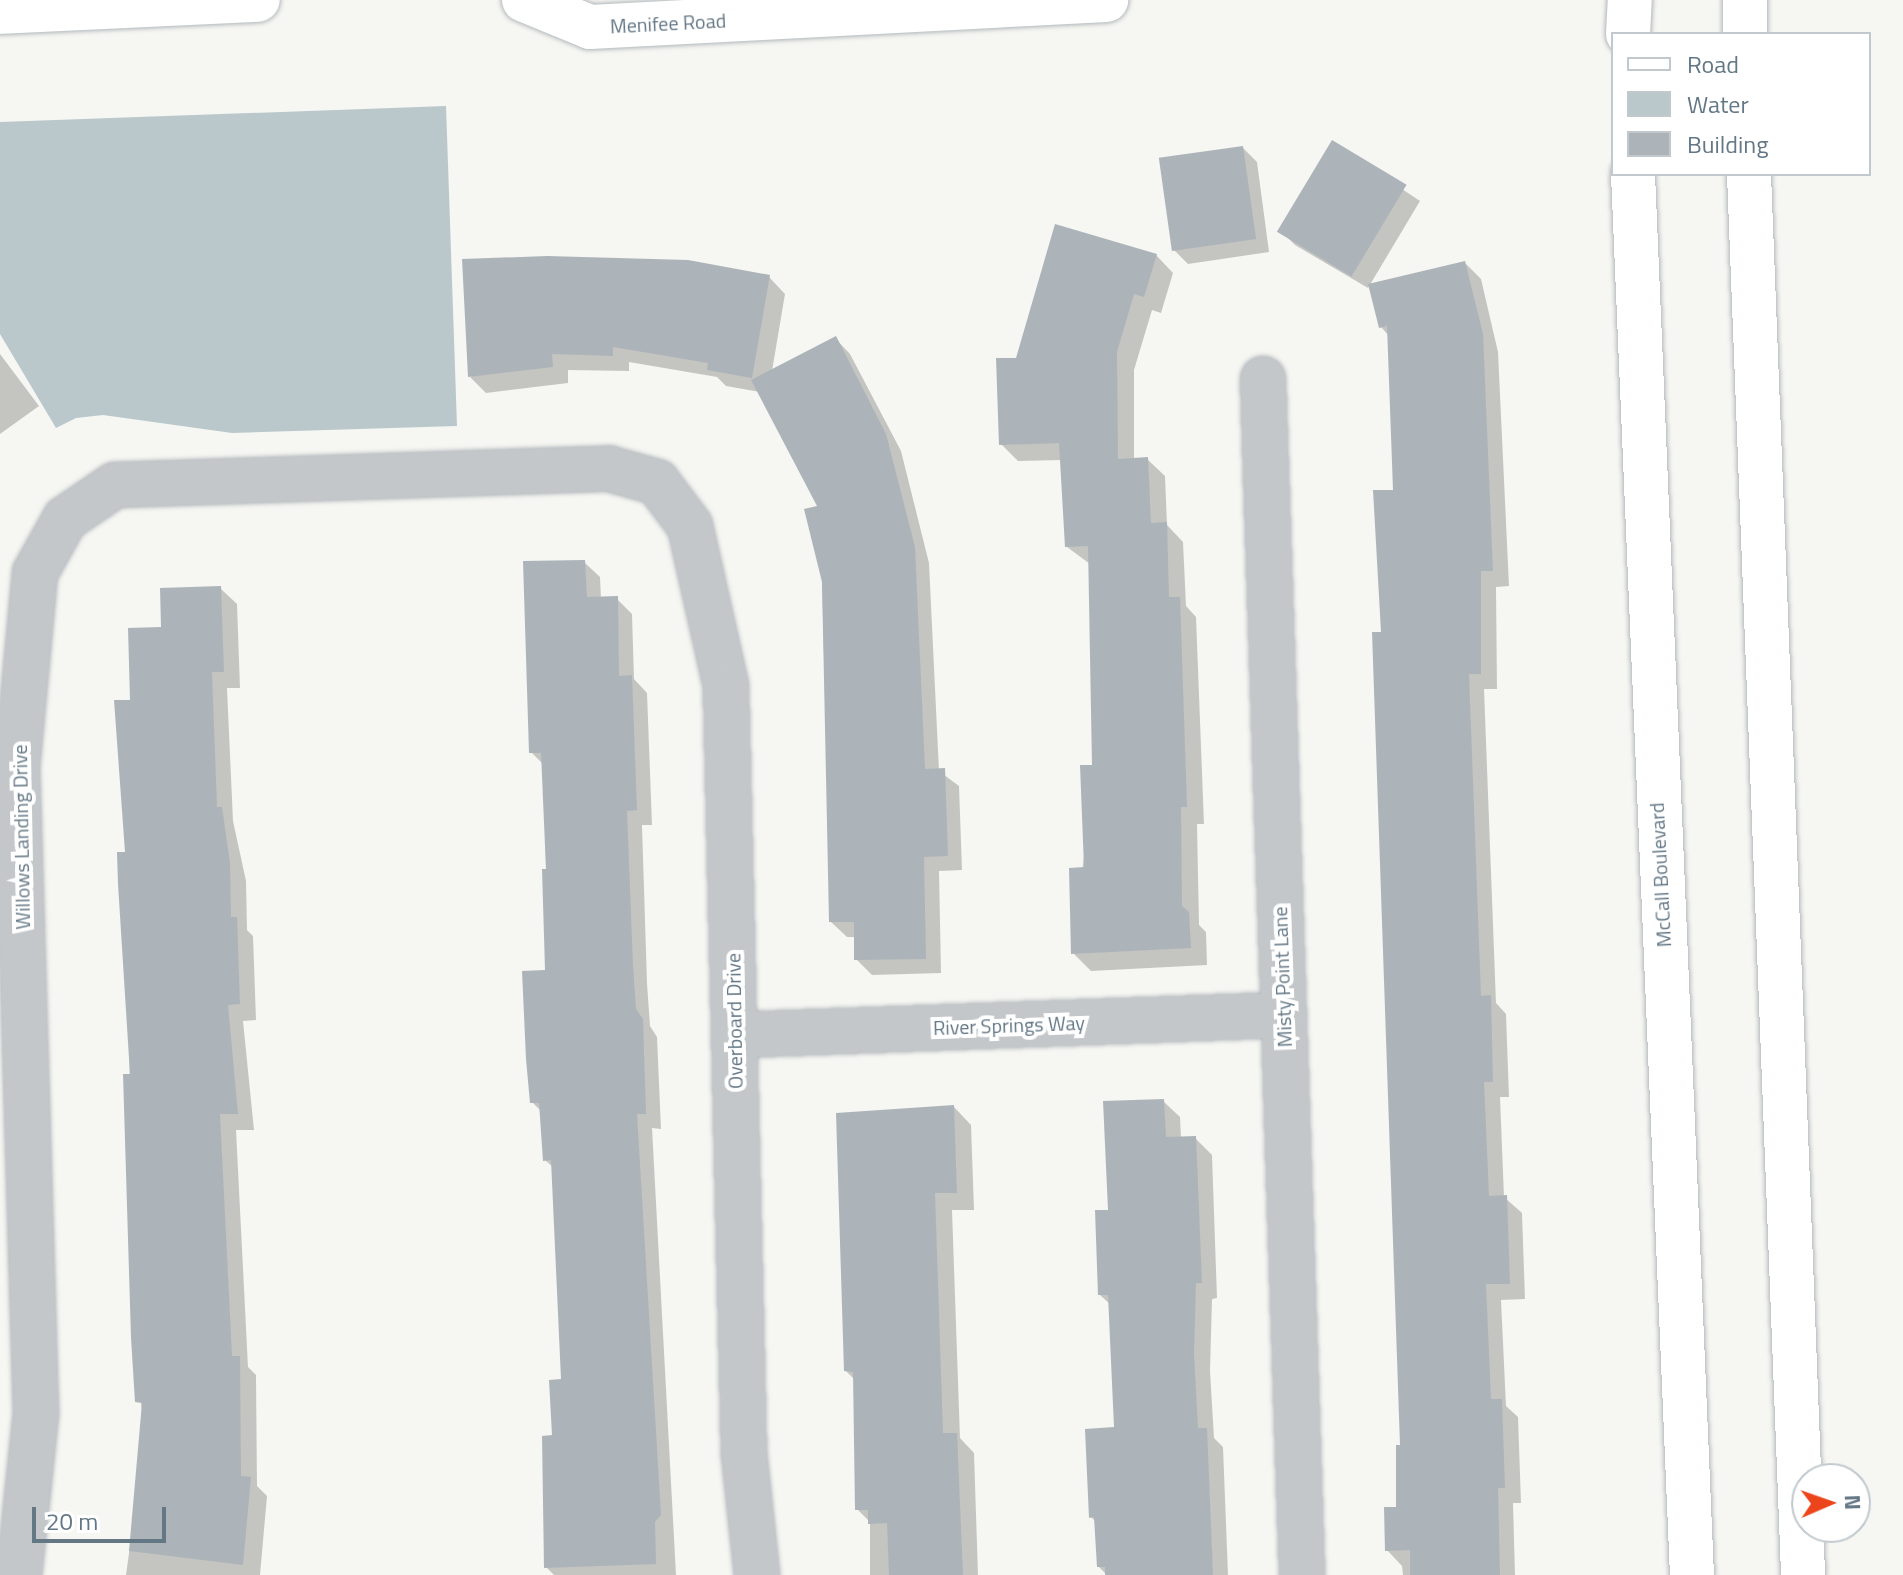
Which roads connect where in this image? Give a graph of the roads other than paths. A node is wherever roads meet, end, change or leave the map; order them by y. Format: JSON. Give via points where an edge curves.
{"nodes":[{"id":1,"x":258,"y":0,"type":"edge"},
{"id":2,"x":524,"y":0,"type":"edge"},
{"id":3,"x":1106,"y":0,"type":"edge"},
{"id":4,"x":1630,"y":0,"type":"edge"},
{"id":5,"x":1745,"y":0,"type":"edge"},
{"id":6,"x":0,"y":12,"type":"edge"},
{"id":7,"x":1628,"y":32,"type":"edge"},
{"id":8,"x":1745,"y":32,"type":"edge"},
{"id":9,"x":1633,"y":176,"type":"edge"},
{"id":10,"x":1749,"y":176,"type":"edge"},
{"id":11,"x":1263,"y":379,"type":"dead end"},
{"id":12,"x":657,"y":482,"type":"joint"},
{"id":13,"x":1283,"y":1015,"type":"junction"},
{"id":14,"x":735,"y":1035,"type":"junction"},
{"id":15,"x":19,"y":1575,"type":"edge"},
{"id":16,"x":757,"y":1575,"type":"edge"},
{"id":17,"x":1302,"y":1575,"type":"edge"},
{"id":18,"x":1692,"y":1575,"type":"edge"},
{"id":19,"x":1803,"y":1575,"type":"edge"}],
"edges":[{"from":1,"to":6,"type":"main road"},
{"from":2,"to":3,"type":"main road","name":"Menifee Road","via":[[590,27]]},
{"from":4,"to":7,"type":"main road"},
{"from":5,"to":8,"type":"main road"},
{"from":9,"to":18,"type":"main road","name":"McCall Boulevard"},
{"from":10,"to":19,"type":"main road"},
{"from":11,"to":13,"type":"street","name":"Misty Point Lane"},
{"from":12,"to":14,"type":"street","name":"Overboard Drive","via":[[690,526],[726,686]]},
{"from":12,"to":15,"type":"street","name":"Willows Landing Drive","via":[[610,469],[115,485],[65,519],[35,573],[17,767],[36,1414]]},
{"from":13,"to":14,"type":"street","name":"River Springs Way"},
{"from":13,"to":17,"type":"street","name":"Misty Point Lane"},
{"from":14,"to":16,"type":"street","name":"Overboard Drive","via":[[744,1453]]}]}
